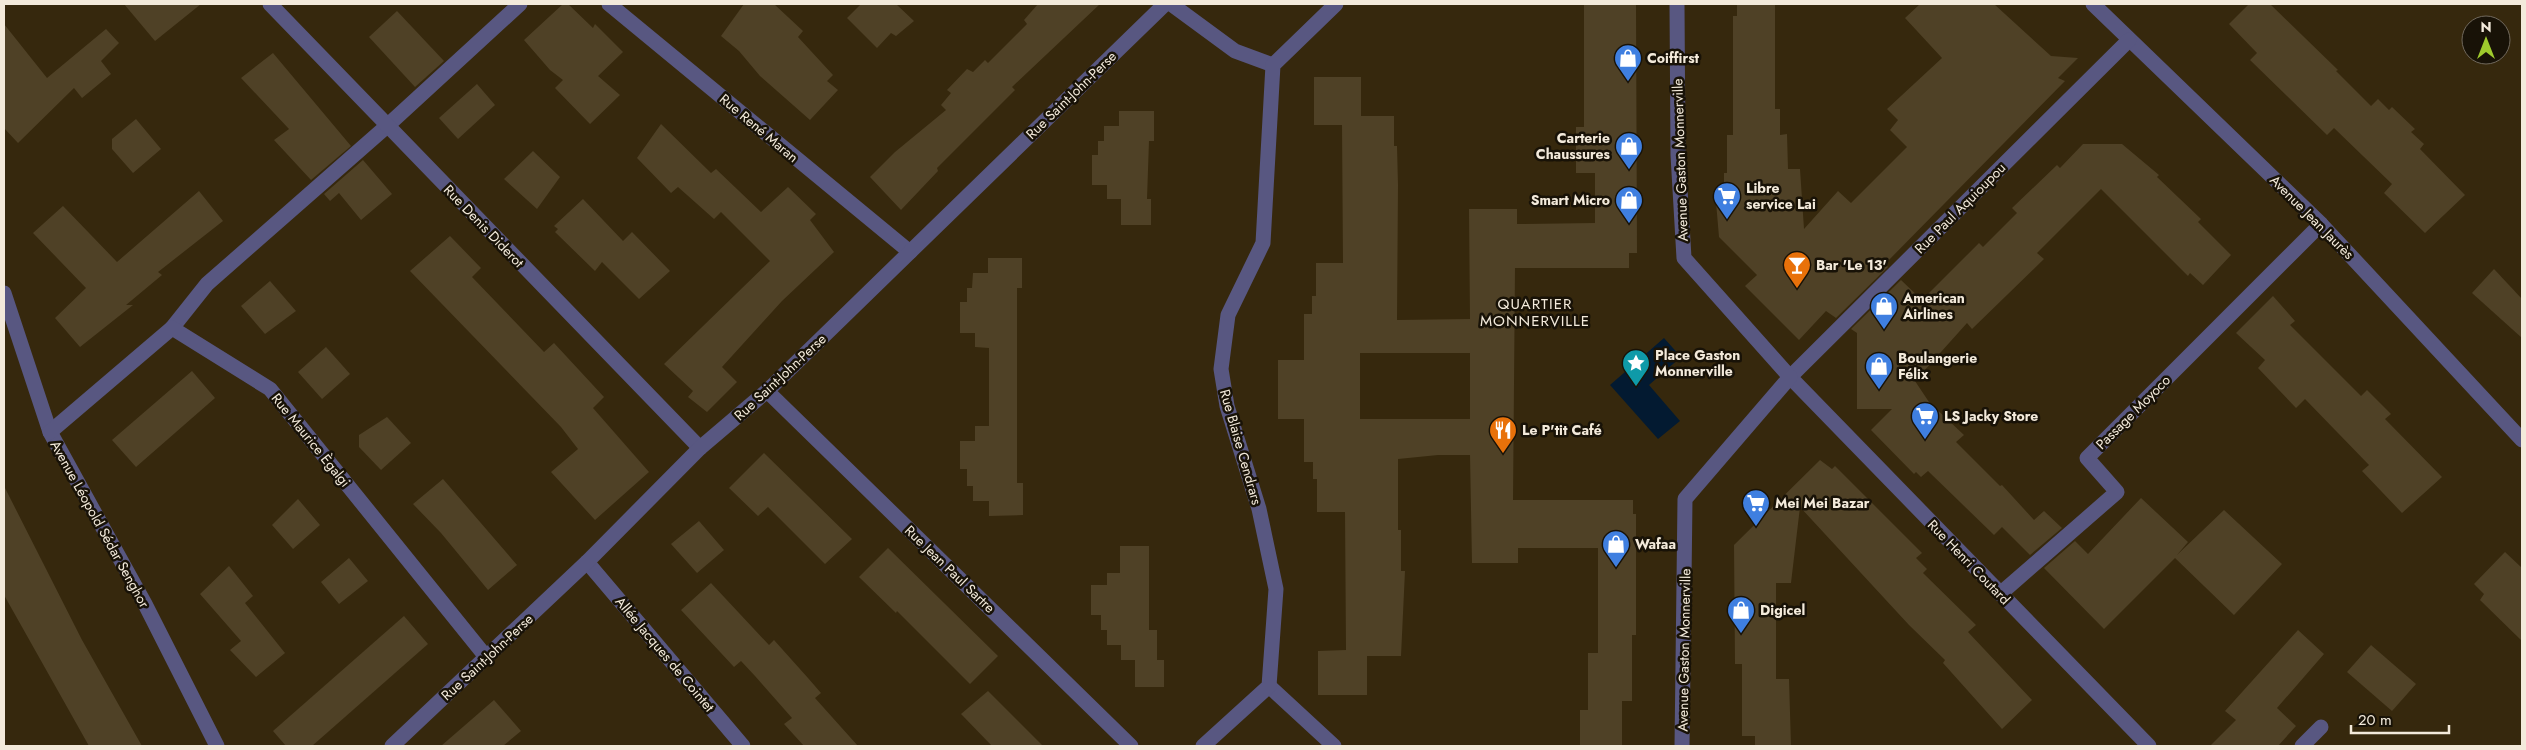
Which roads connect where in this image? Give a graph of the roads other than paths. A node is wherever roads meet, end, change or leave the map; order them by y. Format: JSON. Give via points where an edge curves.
{"nodes":[{"id":1,"x":270,"y":4,"type":"edge"},
{"id":2,"x":520,"y":4,"type":"edge"},
{"id":3,"x":609,"y":4,"type":"edge"},
{"id":4,"x":1165,"y":4,"type":"edge"},
{"id":5,"x":1171,"y":4,"type":"edge"},
{"id":6,"x":1336,"y":4,"type":"edge"},
{"id":7,"x":1677,"y":4,"type":"edge"},
{"id":8,"x":2093,"y":4,"type":"edge"},
{"id":9,"x":2129,"y":40,"type":"junction"},
{"id":10,"x":1272,"y":65,"type":"junction"},
{"id":11,"x":387,"y":126,"type":"junction"},
{"id":12,"x":2321,"y":224,"type":"junction"},
{"id":13,"x":910,"y":252,"type":"junction"},
{"id":14,"x":4,"y":293,"type":"edge"},
{"id":15,"x":172,"y":328,"type":"junction"},
{"id":16,"x":1790,"y":377,"type":"junction"},
{"id":17,"x":767,"y":391,"type":"junction"},
{"id":18,"x":50,"y":432,"type":"junction"},
{"id":19,"x":2522,"y":438,"type":"edge"},
{"id":20,"x":700,"y":448,"type":"junction"},
{"id":21,"x":587,"y":562,"type":"junction"},
{"id":22,"x":2000,"y":594,"type":"junction"},
{"id":23,"x":487,"y":658,"type":"junction"},
{"id":24,"x":1269,"y":686,"type":"junction"},
{"id":25,"x":2321,"y":727,"type":"dead end"},
{"id":26,"x":217,"y":746,"type":"edge"},
{"id":27,"x":392,"y":746,"type":"edge"},
{"id":28,"x":743,"y":746,"type":"edge"},
{"id":29,"x":1131,"y":746,"type":"edge"},
{"id":30,"x":1203,"y":746,"type":"edge"},
{"id":31,"x":1334,"y":746,"type":"edge"},
{"id":32,"x":1682,"y":746,"type":"edge"},
{"id":33,"x":2149,"y":746,"type":"edge"},
{"id":34,"x":2302,"y":746,"type":"edge"}],
"edges":[{"from":1,"to":11,"type":"street","name":"Rue Denis Diderot"},
{"from":2,"to":11,"type":"street"},
{"from":3,"to":13,"type":"street","name":"Rue René Maran"},
{"from":4,"to":13,"type":"street","name":"Rue Saint-John-Perse"},
{"from":5,"to":10,"type":"street","via":[[1235,51]]},
{"from":6,"to":10,"type":"street"},
{"from":7,"to":16,"type":"street","name":"Avenue Gaston Monnerville","via":[[1678,155],[1684,258]]},
{"from":8,"to":9,"type":"street","name":"Avenue Jean Jaurès"},
{"from":9,"to":12,"type":"street","name":"Avenue Jean Jaurès"},
{"from":9,"to":16,"type":"street","name":"Rue Paul Aquioupou"},
{"from":10,"to":24,"type":"street","name":"Rue Blaise Cendrars","via":[[1263,243],[1228,315],[1221,369],[1226,406],[1259,509],[1276,589]]},
{"from":11,"to":15,"type":"street","via":[[207,284]]},
{"from":11,"to":20,"type":"street","name":"Rue Denis Diderot"},
{"from":12,"to":19,"type":"street","name":"Avenue Jean Jaurès"},
{"from":12,"to":22,"type":"street","name":"Passage Moyoco","via":[[2086,458],[2117,492]]},
{"from":13,"to":17,"type":"street","name":"Rue Saint-John-Perse"},
{"from":14,"to":18,"type":"street","name":"Avenue Léopold Sédar Senghor"},
{"from":15,"to":18,"type":"street"},
{"from":15,"to":23,"type":"street","name":"Rue Maurice Ègalgi","via":[[270,389]]},
{"from":16,"to":22,"type":"street","name":"Rue Henri Coutard"},
{"from":16,"to":32,"type":"street","name":"Avenue Gaston Monnerville","via":[[1686,499]]},
{"from":17,"to":20,"type":"street","name":"Rue Saint-John-Perse"},
{"from":17,"to":29,"type":"street","name":"Rue Jean Paul Sartre"},
{"from":18,"to":26,"type":"street","name":"Avenue Léopold Sédar Senghor","via":[[145,604]]},
{"from":20,"to":21,"type":"street","name":"Rue Saint-John-Perse"},
{"from":21,"to":23,"type":"street","name":"Rue Saint-John-Perse"},
{"from":21,"to":28,"type":"street","name":"Allée Jacques de Cointet"},
{"from":22,"to":33,"type":"street","name":"Rue Henri Coutard"},
{"from":23,"to":27,"type":"street","name":"Rue Saint-John-Perse"},
{"from":24,"to":30,"type":"street"},
{"from":24,"to":31,"type":"street"},
{"from":25,"to":34,"type":"street"}]}
